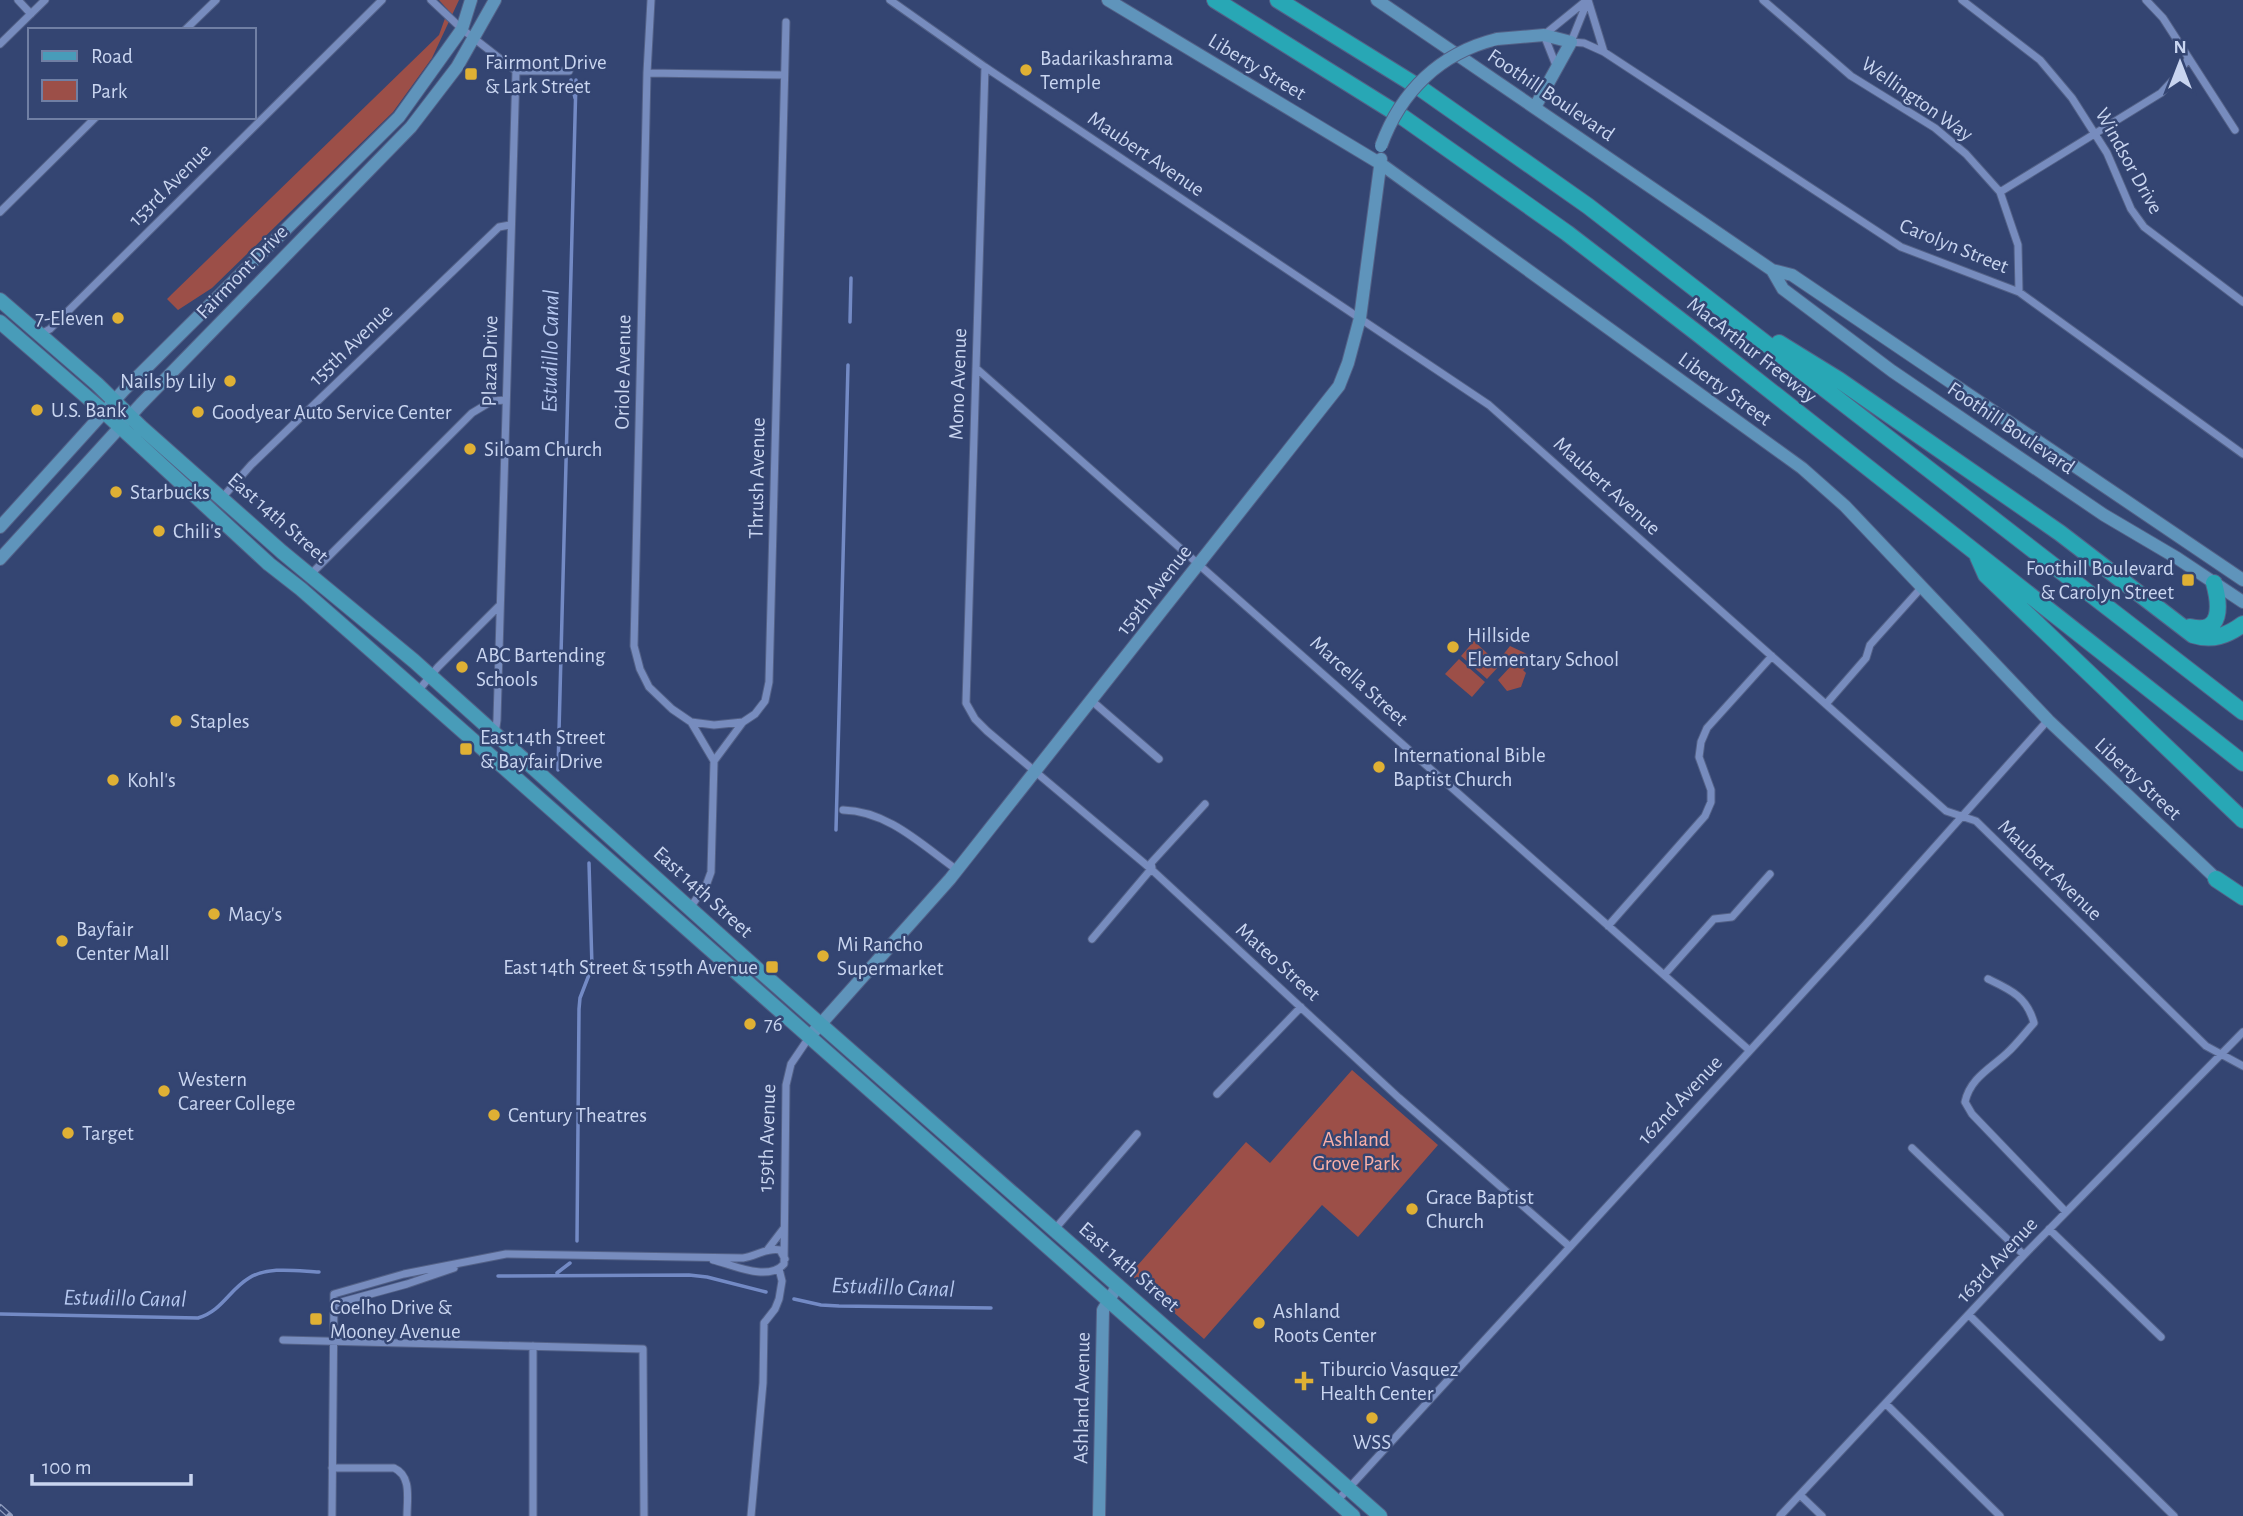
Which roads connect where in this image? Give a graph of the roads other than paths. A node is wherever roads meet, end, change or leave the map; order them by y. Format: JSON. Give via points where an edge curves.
{"nodes":[{"id":1,"x":18,"y":0,"type":"edge"},
{"id":2,"x":45,"y":0,"type":"edge"},
{"id":3,"x":216,"y":0,"type":"edge"},
{"id":4,"x":382,"y":0,"type":"edge"},
{"id":5,"x":430,"y":0,"type":"edge"},
{"id":6,"x":471,"y":0,"type":"edge"},
{"id":7,"x":495,"y":0,"type":"edge"},
{"id":8,"x":651,"y":0,"type":"edge"},
{"id":9,"x":890,"y":0,"type":"edge"},
{"id":10,"x":1108,"y":0,"type":"edge"},
{"id":11,"x":1215,"y":0,"type":"edge"},
{"id":12,"x":1278,"y":0,"type":"edge"},
{"id":13,"x":1377,"y":0,"type":"edge"},
{"id":14,"x":1588,"y":0,"type":"edge"},
{"id":15,"x":1763,"y":0,"type":"edge"},
{"id":16,"x":1962,"y":0,"type":"edge"},
{"id":17,"x":2146,"y":0,"type":"edge"},
{"id":18,"x":31,"y":13,"type":"junction"},
{"id":19,"x":786,"y":22,"type":"dead end"},
{"id":20,"x":187,"y":28,"type":"edge"},
{"id":21,"x":462,"y":29,"type":"junction"},
{"id":22,"x":1544,"y":35,"type":"junction"},
{"id":23,"x":474,"y":39,"type":"junction"},
{"id":24,"x":1571,"y":42,"type":"junction"},
{"id":25,"x":0,"y":44,"type":"edge"},
{"id":26,"x":1604,"y":52,"type":"junction"},
{"id":27,"x":2188,"y":59,"type":"junction"},
{"id":28,"x":985,"y":67,"type":"junction"},
{"id":29,"x":1558,"y":69,"type":"junction"},
{"id":30,"x":516,"y":71,"type":"junction"},
{"id":31,"x":569,"y":71,"type":"dead end"},
{"id":32,"x":647,"y":73,"type":"junction"},
{"id":33,"x":784,"y":75,"type":"junction"},
{"id":34,"x":1535,"y":107,"type":"junction"},
{"id":35,"x":94,"y":119,"type":"edge"},
{"id":36,"x":2235,"y":131,"type":"dead end"},
{"id":37,"x":2095,"y":134,"type":"junction"},
{"id":38,"x":1381,"y":164,"type":"junction"},
{"id":39,"x":2000,"y":192,"type":"junction"},
{"id":40,"x":0,"y":212,"type":"edge"},
{"id":41,"x":510,"y":225,"type":"junction"},
{"id":42,"x":1772,"y":270,"type":"junction"},
{"id":43,"x":2019,"y":292,"type":"junction"},
{"id":44,"x":0,"y":300,"type":"edge"},
{"id":45,"x":2243,"y":302,"type":"edge"},
{"id":46,"x":1717,"y":306,"type":"junction"},
{"id":47,"x":1360,"y":318,"type":"junction"},
{"id":48,"x":0,"y":322,"type":"edge"},
{"id":49,"x":41,"y":334,"type":"junction"},
{"id":50,"x":976,"y":368,"type":"junction"},
{"id":51,"x":506,"y":400,"type":"junction"},
{"id":52,"x":108,"y":406,"type":"junction"},
{"id":53,"x":130,"y":415,"type":"junction"},
{"id":54,"x":119,"y":427,"type":"junction"},
{"id":55,"x":2243,"y":454,"type":"edge"},
{"id":56,"x":222,"y":498,"type":"junction"},
{"id":57,"x":0,"y":527,"type":"edge"},
{"id":58,"x":1976,"y":554,"type":"junction"},
{"id":59,"x":0,"y":559,"type":"edge"},
{"id":60,"x":1198,"y":564,"type":"junction"},
{"id":61,"x":310,"y":575,"type":"junction"},
{"id":62,"x":2243,"y":580,"type":"edge"},
{"id":63,"x":2214,"y":583,"type":"junction"},
{"id":64,"x":1922,"y":587,"type":"junction"},
{"id":65,"x":2243,"y":602,"type":"edge"},
{"id":66,"x":500,"y":606,"type":"junction"},
{"id":67,"x":2161,"y":612,"type":"junction"},
{"id":68,"x":2243,"y":624,"type":"edge"},
{"id":69,"x":1772,"y":656,"type":"junction"},
{"id":70,"x":430,"y":677,"type":"junction"},
{"id":71,"x":412,"y":688,"type":"junction"},
{"id":72,"x":1092,"y":701,"type":"junction"},
{"id":73,"x":966,"y":703,"type":"joint"},
{"id":74,"x":1826,"y":704,"type":"junction"},
{"id":75,"x":2243,"y":712,"type":"edge"},
{"id":76,"x":2048,"y":720,"type":"junction"},
{"id":77,"x":691,"y":722,"type":"junction"},
{"id":78,"x":743,"y":722,"type":"junction"},
{"id":79,"x":495,"y":734,"type":"junction"},
{"id":80,"x":1159,"y":759,"type":"dead end"},
{"id":81,"x":714,"y":761,"type":"junction"},
{"id":82,"x":2243,"y":763,"type":"edge"},
{"id":83,"x":1035,"y":772,"type":"junction"},
{"id":84,"x":1205,"y":804,"type":"dead end"},
{"id":85,"x":843,"y":810,"type":"dead end"},
{"id":86,"x":1961,"y":817,"type":"junction"},
{"id":87,"x":2243,"y":820,"type":"edge"},
{"id":88,"x":1151,"y":869,"type":"junction"},
{"id":89,"x":957,"y":870,"type":"junction"},
{"id":90,"x":1770,"y":874,"type":"dead end"},
{"id":91,"x":2216,"y":879,"type":"junction"},
{"id":92,"x":2243,"y":897,"type":"edge"},
{"id":93,"x":2243,"y":904,"type":"edge"},
{"id":94,"x":690,"y":908,"type":"junction"},
{"id":95,"x":1608,"y":926,"type":"junction"},
{"id":96,"x":1091,"y":939,"type":"dead end"},
{"id":97,"x":1664,"y":975,"type":"junction"},
{"id":98,"x":1988,"y":979,"type":"dead end"},
{"id":99,"x":1301,"y":1007,"type":"junction"},
{"id":100,"x":820,"y":1024,"type":"junction"},
{"id":101,"x":2243,"y":1032,"type":"edge"},
{"id":102,"x":810,"y":1037,"type":"junction"},
{"id":103,"x":1749,"y":1050,"type":"junction"},
{"id":104,"x":2221,"y":1055,"type":"junction"},
{"id":105,"x":2243,"y":1066,"type":"edge"},
{"id":106,"x":1217,"y":1094,"type":"dead end"},
{"id":107,"x":1137,"y":1134,"type":"dead end"},
{"id":108,"x":1912,"y":1148,"type":"dead end"},
{"id":109,"x":2066,"y":1212,"type":"junction"},
{"id":110,"x":784,"y":1227,"type":"junction"},
{"id":111,"x":2049,"y":1229,"type":"junction"},
{"id":112,"x":1054,"y":1230,"type":"junction"},
{"id":113,"x":1569,"y":1247,"type":"junction"},
{"id":114,"x":766,"y":1251,"type":"junction"},
{"id":115,"x":2024,"y":1255,"type":"junction"},
{"id":116,"x":699,"y":1257,"type":"junction"},
{"id":117,"x":481,"y":1259,"type":"junction"},
{"id":118,"x":785,"y":1259,"type":"junction"},
{"id":119,"x":776,"y":1270,"type":"junction"},
{"id":120,"x":1118,"y":1285,"type":"junction"},
{"id":121,"x":1108,"y":1300,"type":"junction"},
{"id":122,"x":334,"y":1304,"type":"junction"},
{"id":123,"x":1969,"y":1315,"type":"junction"},
{"id":124,"x":2161,"y":1337,"type":"dead end"},
{"id":125,"x":283,"y":1340,"type":"dead end"},
{"id":126,"x":333,"y":1342,"type":"junction"},
{"id":127,"x":533,"y":1346,"type":"junction"},
{"id":128,"x":1886,"y":1404,"type":"junction"},
{"id":129,"x":332,"y":1468,"type":"junction"},
{"id":130,"x":1348,"y":1488,"type":"junction"},
{"id":131,"x":1800,"y":1495,"type":"junction"},
{"id":132,"x":1336,"y":1501,"type":"junction"},
{"id":133,"x":332,"y":1516,"type":"edge"},
{"id":134,"x":407,"y":1516,"type":"edge"},
{"id":135,"x":533,"y":1516,"type":"edge"},
{"id":136,"x":644,"y":1516,"type":"edge"},
{"id":137,"x":751,"y":1516,"type":"edge"},
{"id":138,"x":1099,"y":1516,"type":"edge"},
{"id":139,"x":1353,"y":1516,"type":"edge"},
{"id":140,"x":1380,"y":1516,"type":"edge"},
{"id":141,"x":1780,"y":1516,"type":"edge"},
{"id":142,"x":1822,"y":1516,"type":"edge"},
{"id":143,"x":2000,"y":1516,"type":"edge"},
{"id":144,"x":2174,"y":1516,"type":"edge"}],
"edges":[{"from":1,"to":18,"type":"street"},
{"from":2,"to":18,"type":"street"},
{"from":3,"to":20,"type":"street"},
{"from":4,"to":49,"type":"street","name":"153rd Avenue"},
{"from":5,"to":21,"type":"street"},
{"from":6,"to":21,"type":"street","name":"Fairmont Drive"},
{"from":7,"to":23,"type":"street","name":"Fairmont Drive"},
{"from":8,"to":32,"type":"street","name":"Oriole Avenue"},
{"from":9,"to":28,"type":"street","name":"Maubert Avenue"},
{"from":10,"to":38,"type":"street","name":"Liberty Street"},
{"from":11,"to":58,"type":"highway","name":"MacArthur Freeway","via":[[1346,80],[1512,192]]},
{"from":12,"to":46,"type":"highway","name":"MacArthur Freeway","via":[[1478,127]]},
{"from":13,"to":34,"type":"street","name":"Foothill Boulevard"},
{"from":14,"to":22,"type":"street"},
{"from":14,"to":24,"type":"street"},
{"from":14,"to":26,"type":"street"},
{"from":15,"to":39,"type":"street","name":"Wellington Way","via":[[1851,76],[1946,137]]},
{"from":16,"to":37,"type":"street","name":"Windsor Drive","via":[[2040,61]]},
{"from":17,"to":27,"type":"street"},
{"from":18,"to":25,"type":"street"},
{"from":19,"to":33,"type":"street","name":"Thrush Avenue"},
{"from":21,"to":23,"type":"street"},
{"from":21,"to":52,"type":"street","name":"Fairmont Drive","via":[[399,117]]},
{"from":22,"to":24,"type":"street","name":"159th Avenue"},
{"from":22,"to":29,"type":"street"},
{"from":22,"to":38,"type":"street","name":"159th Avenue","bridge":true,"via":[[1497,39],[1457,53],[1425,75],[1400,106],[1381,146]]},
{"from":23,"to":30,"type":"street"},
{"from":23,"to":53,"type":"street","name":"Fairmont Drive","via":[[411,128]]},
{"from":24,"to":26,"type":"street","name":"Carolyn Street"},
{"from":24,"to":29,"type":"street"},
{"from":26,"to":43,"type":"street","name":"Carolyn Street","via":[[1900,247]]},
{"from":27,"to":36,"type":"street"},
{"from":27,"to":37,"type":"street","via":[[2161,93]]},
{"from":28,"to":47,"type":"street","name":"Maubert Avenue"},
{"from":28,"to":50,"type":"street","name":"Mono Avenue"},
{"from":29,"to":34,"type":"street"},
{"from":30,"to":31,"type":"street"},
{"from":30,"to":41,"type":"street","name":"Plaza Drive"},
{"from":32,"to":33,"type":"street"},
{"from":32,"to":77,"type":"street","name":"Oriole Avenue","via":[[634,646],[649,687]]},
{"from":33,"to":78,"type":"street","name":"Thrush Avenue","via":[[769,682],[765,701]]},
{"from":34,"to":42,"type":"street","name":"Foothill Boulevard"},
{"from":35,"to":40,"type":"street"},
{"from":37,"to":39,"type":"street"},
{"from":37,"to":45,"type":"street","name":"Windsor Drive","via":[[2144,227]]},
{"from":38,"to":47,"type":"street","name":"159th Avenue"},
{"from":38,"to":64,"type":"street","name":"Liberty Street","via":[[1802,468]]},
{"from":39,"to":43,"type":"street","name":"Wellington Way","via":[[2018,245]]},
{"from":41,"to":51,"type":"street","name":"Plaza Drive"},
{"from":41,"to":56,"type":"street","name":"155th Avenue","via":[[499,227]]},
{"from":42,"to":62,"type":"street","name":"Foothill Boulevard","via":[[1792,275]]},
{"from":42,"to":63,"type":"street","name":"Foothill Boulevard","via":[[1783,289],[1892,371],[2104,515]]},
{"from":43,"to":55,"type":"street","name":"Carolyn Street"},
{"from":44,"to":49,"type":"main road","name":"East 14th Street"},
{"from":46,"to":67,"type":"highway","via":[[1829,374],[2011,499]]},
{"from":46,"to":75,"type":"highway","name":"MacArthur Freeway"},
{"from":47,"to":60,"type":"street","name":"159th Avenue","via":[[1339,386]]},
{"from":47,"to":69,"type":"street","name":"Maubert Avenue","via":[[1489,405]]},
{"from":48,"to":52,"type":"main road","name":"East 14th Street"},
{"from":49,"to":52,"type":"main road","name":"East 14th Street"},
{"from":50,"to":60,"type":"street","name":"Marcella Street"},
{"from":50,"to":73,"type":"street","name":"Mono Avenue"},
{"from":51,"to":61,"type":"street","via":[[492,401],[472,413]]},
{"from":51,"to":66,"type":"street","name":"Plaza Drive"},
{"from":52,"to":53,"type":"main road","name":"East 14th Street"},
{"from":52,"to":54,"type":"main road","name":"East 14th Street"},
{"from":52,"to":57,"type":"street","name":"Fairmont Drive"},
{"from":53,"to":54,"type":"street","name":"Fairmont Drive"},
{"from":53,"to":56,"type":"main road","name":"East 14th Street"},
{"from":54,"to":59,"type":"street","name":"Fairmont Drive"},
{"from":54,"to":71,"type":"main road","name":"East 14th Street"},
{"from":56,"to":61,"type":"main road","name":"East 14th Street"},
{"from":58,"to":82,"type":"highway","name":"MacArthur Freeway"},
{"from":58,"to":87,"type":"highway","via":[[1986,575]]},
{"from":60,"to":72,"type":"street","name":"159th Avenue"},
{"from":60,"to":95,"type":"street","name":"Marcella Street"},
{"from":61,"to":70,"type":"main road","name":"East 14th Street"},
{"from":63,"to":65,"type":"street","name":"Foothill Boulevard"},
{"from":63,"to":67,"type":"highway","via":[[2219,608],[2208,627],[2191,628]]},
{"from":64,"to":74,"type":"street"},
{"from":64,"to":76,"type":"street","name":"Liberty Street"},
{"from":66,"to":70,"type":"street"},
{"from":66,"to":79,"type":"street","name":"Plaza Drive"},
{"from":67,"to":68,"type":"highway","via":[[2203,638],[2226,635]]},
{"from":69,"to":74,"type":"street","name":"Maubert Avenue"},
{"from":69,"to":95,"type":"street","via":[[1707,728],[1699,757],[1711,790],[1705,816]]},
{"from":70,"to":71,"type":"street"},
{"from":70,"to":71,"type":"street"},
{"from":70,"to":79,"type":"main road","name":"East 14th Street"},
{"from":71,"to":102,"type":"main road","name":"East 14th Street"},
{"from":72,"to":80,"type":"street"},
{"from":72,"to":83,"type":"street","name":"159th Avenue"},
{"from":73,"to":83,"type":"street","name":"Mateo Street","via":[[975,719]]},
{"from":74,"to":86,"type":"street","name":"Maubert Avenue","via":[[1946,811]]},
{"from":76,"to":86,"type":"street","name":"162nd Avenue"},
{"from":76,"to":91,"type":"street","name":"Liberty Street"},
{"from":77,"to":78,"type":"street"},
{"from":77,"to":81,"type":"street","name":"Oriole Avenue"},
{"from":78,"to":81,"type":"street","name":"Thrush Avenue"},
{"from":79,"to":94,"type":"main road","name":"East 14th Street"},
{"from":81,"to":94,"type":"street","via":[[711,872]]},
{"from":83,"to":88,"type":"street","name":"Mateo Street"},
{"from":83,"to":89,"type":"street","name":"159th Avenue"},
{"from":84,"to":88,"type":"street","via":[[1151,863]]},
{"from":85,"to":89,"type":"street","via":[[866,812],[888,821]]},
{"from":86,"to":103,"type":"street","name":"162nd Avenue"},
{"from":86,"to":104,"type":"street","name":"Maubert Avenue","via":[[1976,821],[2206,1046]]},
{"from":88,"to":96,"type":"street"},
{"from":88,"to":99,"type":"street","name":"Mateo Street"},
{"from":89,"to":100,"type":"street","name":"159th Avenue"},
{"from":90,"to":97,"type":"street","via":[[1732,917],[1714,919]]},
{"from":91,"to":92,"type":"highway"},
{"from":91,"to":93,"type":"street","name":"Liberty Street"},
{"from":94,"to":100,"type":"main road","name":"East 14th Street"},
{"from":95,"to":97,"type":"street","name":"Marcella Street"},
{"from":97,"to":103,"type":"street","name":"Marcella Street"},
{"from":98,"to":109,"type":"street","via":[[2012,991],[2030,1008],[2034,1023],[1968,1089],[1965,1102]]},
{"from":99,"to":106,"type":"street"},
{"from":99,"to":113,"type":"street","name":"Mateo Street"},
{"from":100,"to":102,"type":"street","name":"159th Avenue"},
{"from":100,"to":112,"type":"main road","name":"East 14th Street"},
{"from":101,"to":104,"type":"street","name":"163rd Avenue"},
{"from":102,"to":110,"type":"street","name":"159th Avenue","via":[[791,1064],[786,1085]]},
{"from":102,"to":121,"type":"main road","name":"East 14th Street"},
{"from":103,"to":113,"type":"street","name":"162nd Avenue"},
{"from":104,"to":105,"type":"street","name":"Maubert Avenue"},
{"from":104,"to":109,"type":"street","name":"163rd Avenue"},
{"from":107,"to":112,"type":"street"},
{"from":108,"to":115,"type":"street"},
{"from":109,"to":111,"type":"street","name":"163rd Avenue"},
{"from":110,"to":114,"type":"street"},
{"from":110,"to":118,"type":"street","name":"159th Avenue"},
{"from":111,"to":115,"type":"street","name":"163rd Avenue"},
{"from":111,"to":124,"type":"street"},
{"from":112,"to":120,"type":"main road","name":"East 14th Street"},
{"from":113,"to":130,"type":"street","name":"162nd Avenue"},
{"from":114,"to":116,"type":"street","via":[[743,1258]]},
{"from":114,"to":118,"type":"street","via":[[780,1250]]},
{"from":114,"to":119,"type":"street","via":[[763,1262]]},
{"from":115,"to":123,"type":"street","name":"163rd Avenue"},
{"from":116,"to":117,"type":"street","via":[[517,1253]]},
{"from":116,"to":119,"type":"street","via":[[758,1272]]},
{"from":117,"to":122,"type":"street"},
{"from":117,"to":122,"type":"street","via":[[334,1294]]},
{"from":118,"to":119,"type":"street"},
{"from":119,"to":137,"type":"street","via":[[782,1282],[779,1299],[764,1323],[764,1383]]},
{"from":120,"to":121,"type":"street","name":"Ashland Avenue"},
{"from":120,"to":130,"type":"main road","name":"East 14th Street"},
{"from":121,"to":132,"type":"main road","name":"East 14th Street"},
{"from":121,"to":138,"type":"street","name":"Ashland Avenue","via":[[1101,1338]]},
{"from":122,"to":126,"type":"street"},
{"from":123,"to":128,"type":"street","name":"163rd Avenue"},
{"from":123,"to":144,"type":"street"},
{"from":125,"to":126,"type":"street"},
{"from":126,"to":127,"type":"street"},
{"from":126,"to":129,"type":"street"},
{"from":127,"to":135,"type":"street"},
{"from":127,"to":136,"type":"street","via":[[643,1349]]},
{"from":128,"to":131,"type":"street","name":"163rd Avenue"},
{"from":128,"to":143,"type":"street"},
{"from":129,"to":133,"type":"street"},
{"from":129,"to":134,"type":"street","via":[[400,1471],[407,1482]]},
{"from":130,"to":132,"type":"street","name":"162nd Avenue"},
{"from":130,"to":140,"type":"main road","name":"East 14th Street"},
{"from":131,"to":141,"type":"street","name":"163rd Avenue"},
{"from":131,"to":142,"type":"street"},
{"from":132,"to":139,"type":"main road","name":"East 14th Street"}]}
